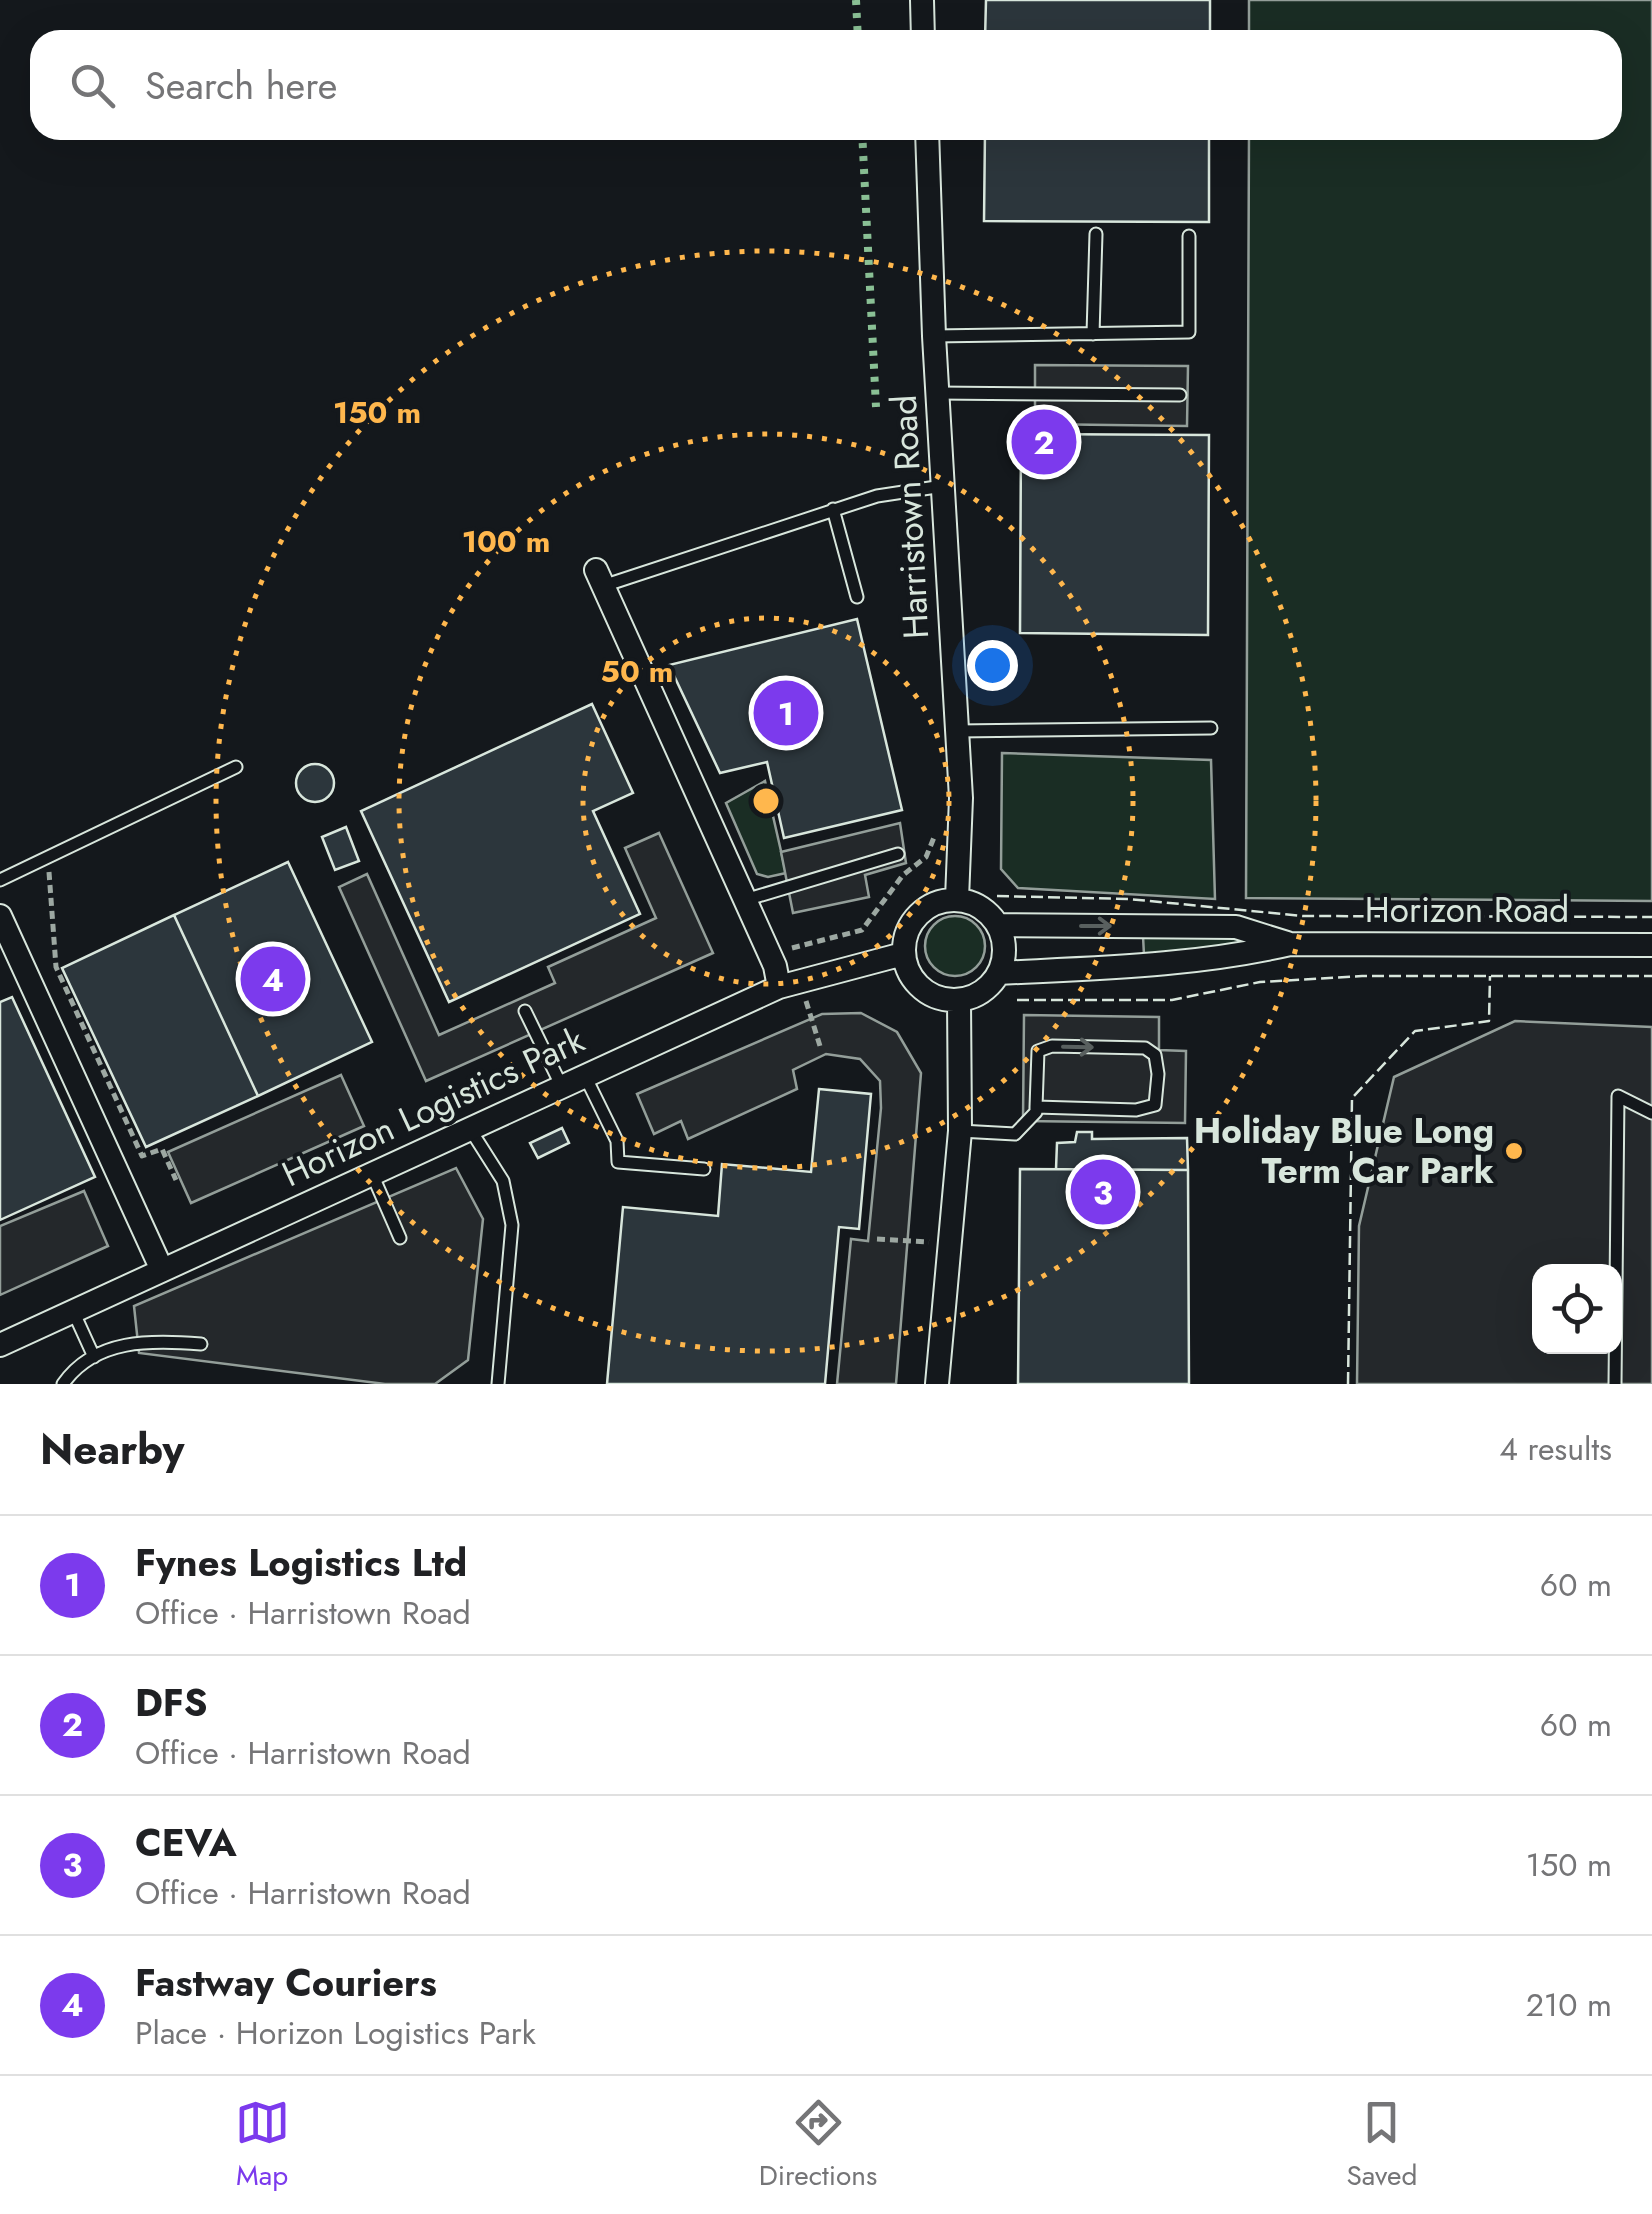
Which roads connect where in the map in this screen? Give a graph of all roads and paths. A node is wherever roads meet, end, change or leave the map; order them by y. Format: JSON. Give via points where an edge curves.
{"nodes":[{"id":1,"x":922,"y":0,"type":"edge"},
{"id":2,"x":924,"y":30,"type":"edge"},
{"id":3,"x":926,"y":140,"type":"edge"},
{"id":4,"x":1096,"y":234,"type":"dead end"},
{"id":5,"x":1189,"y":236,"type":"dead end"},
{"id":6,"x":1093,"y":334,"type":"junction"},
{"id":7,"x":934,"y":336,"type":"junction"},
{"id":8,"x":938,"y":393,"type":"junction"},
{"id":9,"x":1180,"y":395,"type":"dead end"},
{"id":10,"x":943,"y":486,"type":"junction"},
{"id":11,"x":833,"y":509,"type":"junction"},
{"id":12,"x":600,"y":578,"type":"joint"},
{"id":13,"x":858,"y":597,"type":"dead end"},
{"id":14,"x":1211,"y":728,"type":"dead end"},
{"id":15,"x":957,"y":731,"type":"junction"},
{"id":16,"x":236,"y":768,"type":"dead end"},
{"id":17,"x":939,"y":825,"type":"dead end"},
{"id":18,"x":898,"y":854,"type":"dead end"},
{"id":19,"x":48,"y":856,"type":"junction"},
{"id":20,"x":0,"y":880,"type":"edge"},
{"id":21,"x":957,"y":899,"type":"junction"},
{"id":22,"x":745,"y":900,"type":"junction"},
{"id":23,"x":0,"y":916,"type":"edge"},
{"id":24,"x":999,"y":926,"type":"junction"},
{"id":25,"x":1290,"y":944,"type":"junction"},
{"id":26,"x":1649,"y":946,"type":"edge"},
{"id":27,"x":791,"y":949,"type":"dead end"},
{"id":28,"x":903,"y":954,"type":"junction"},
{"id":29,"x":999,"y":973,"type":"junction"},
{"id":30,"x":790,"y":984,"type":"junction"},
{"id":31,"x":959,"y":1000,"type":"junction"},
{"id":32,"x":525,"y":1011,"type":"dead end"},
{"id":33,"x":820,"y":1046,"type":"dead end"},
{"id":34,"x":585,"y":1076,"type":"junction"},
{"id":35,"x":562,"y":1087,"type":"junction"},
{"id":36,"x":1036,"y":1107,"type":"junction"},
{"id":37,"x":1652,"y":1114,"type":"edge"},
{"id":38,"x":470,"y":1129,"type":"junction"},
{"id":39,"x":960,"y":1131,"type":"junction"},
{"id":40,"x":704,"y":1170,"type":"dead end"},
{"id":41,"x":372,"y":1174,"type":"junction"},
{"id":42,"x":176,"y":1180,"type":"dead end"},
{"id":43,"x":400,"y":1238,"type":"dead end"},
{"id":44,"x":877,"y":1239,"type":"dead end"},
{"id":45,"x":950,"y":1244,"type":"junction"},
{"id":46,"x":162,"y":1270,"type":"junction"},
{"id":47,"x":73,"y":1311,"type":"junction"},
{"id":48,"x":201,"y":1344,"type":"dead end"},
{"id":49,"x":0,"y":1345,"type":"edge"},
{"id":50,"x":94,"y":1358,"type":"junction"},
{"id":51,"x":63,"y":1384,"type":"edge"},
{"id":52,"x":498,"y":1384,"type":"edge"},
{"id":53,"x":937,"y":1384,"type":"edge"},
{"id":54,"x":1615,"y":1384,"type":"edge"}],
"edges":[{"from":1,"to":2,"type":"street"},
{"from":3,"to":7,"type":"street","name":"Harristown Road"},
{"from":4,"to":6,"type":"lane"},
{"from":5,"to":6,"type":"lane","via":[[1189,332]]},
{"from":6,"to":7,"type":"lane"},
{"from":7,"to":8,"type":"street","name":"Harristown Road"},
{"from":8,"to":9,"type":"lane"},
{"from":8,"to":10,"type":"street","name":"Harristown Road"},
{"from":10,"to":11,"type":"lane"},
{"from":10,"to":15,"type":"street","name":"Harristown Road"},
{"from":11,"to":12,"type":"lane"},
{"from":11,"to":13,"type":"lane"},
{"from":12,"to":22,"type":"street"},
{"from":14,"to":15,"type":"lane"},
{"from":15,"to":21,"type":"street","name":"Harristown Road"},
{"from":16,"to":19,"type":"lane"},
{"from":17,"to":27,"type":"path","via":[[926,858],[903,875],[862,930]]},
{"from":18,"to":22,"type":"lane"},
{"from":19,"to":20,"type":"lane"},
{"from":19,"to":42,"type":"path","via":[[56,967],[142,1156],[162,1149]]},
{"from":21,"to":24,"type":"street","via":[[974,903]]},
{"from":21,"to":28,"type":"street","via":[[924,908],[905,936]]},
{"from":22,"to":30,"type":"street"},
{"from":23,"to":46,"type":"street"},
{"from":24,"to":25,"type":"street","name":"Horizon Road","one_way":true,"via":[[1236,927]]},
{"from":24,"to":29,"type":"street"},
{"from":25,"to":26,"type":"street","name":"Horizon Road"},
{"from":25,"to":29,"type":"street","name":"Horizon Road","via":[[1167,964]]},
{"from":28,"to":30,"type":"street","name":"Horizon Logistics Park"},
{"from":28,"to":31,"type":"street","via":[[907,970],[928,994]]},
{"from":29,"to":31,"type":"street","via":[[976,996]]},
{"from":30,"to":33,"type":"path"},
{"from":30,"to":34,"type":"street","name":"Horizon Logistics Park"},
{"from":31,"to":39,"type":"street"},
{"from":32,"to":35,"type":"lane"},
{"from":34,"to":35,"type":"street","name":"Horizon Logistics Park"},
{"from":34,"to":40,"type":"lane","via":[[617,1141],[618,1162]]},
{"from":35,"to":38,"type":"street","name":"Horizon Logistics Park"},
{"from":36,"to":36,"type":"lane","one_way":true,"via":[[1038,1051],[1145,1048],[1155,1055],[1155,1104],[1136,1110]]},
{"from":36,"to":39,"type":"lane","via":[[1014,1134]]},
{"from":37,"to":54,"type":"lane","via":[[1618,1096]]},
{"from":38,"to":41,"type":"street","name":"Horizon Logistics Park"},
{"from":38,"to":52,"type":"lane","via":[[504,1181],[512,1226]]},
{"from":39,"to":45,"type":"street"},
{"from":41,"to":43,"type":"lane"},
{"from":41,"to":46,"type":"street","name":"Horizon Logistics Park"},
{"from":44,"to":45,"type":"path"},
{"from":45,"to":53,"type":"street"},
{"from":46,"to":47,"type":"street","name":"Horizon Logistics Park"},
{"from":47,"to":49,"type":"street","name":"Horizon Logistics Park"},
{"from":47,"to":50,"type":"lane"},
{"from":48,"to":50,"type":"lane","via":[[155,1340]]},
{"from":50,"to":51,"type":"lane"}]}
